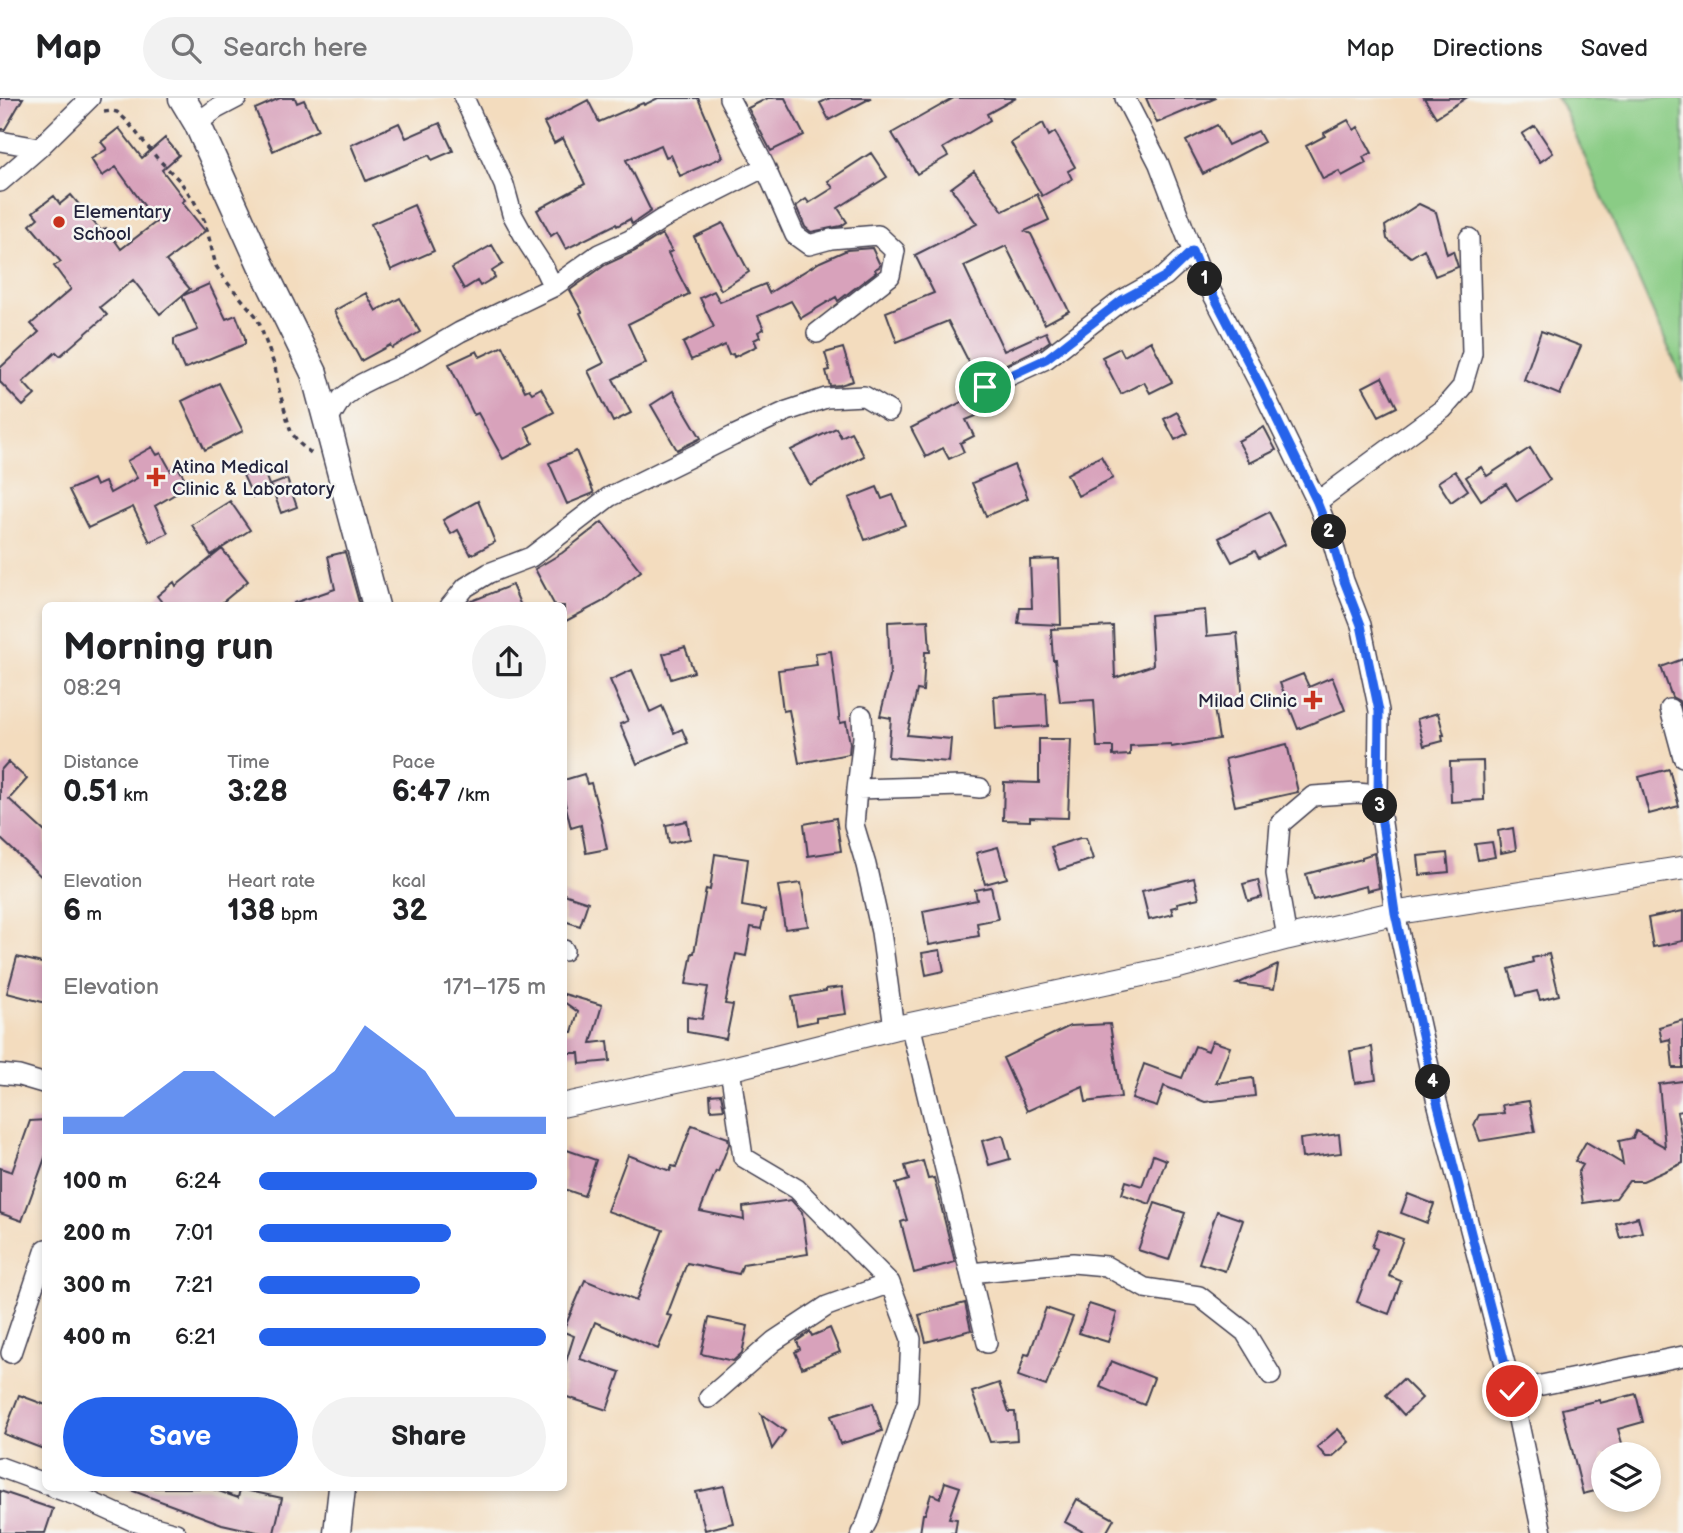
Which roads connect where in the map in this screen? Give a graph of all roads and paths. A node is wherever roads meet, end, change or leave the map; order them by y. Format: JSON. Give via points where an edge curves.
{"nodes":[{"id":1,"x":183,"y":98,"type":"edge"},
{"id":2,"x":237,"y":98,"type":"edge"},
{"id":3,"x":464,"y":98,"type":"edge"},
{"id":4,"x":729,"y":98,"type":"edge"},
{"id":5,"x":1125,"y":98,"type":"edge"},
{"id":6,"x":95,"y":105,"type":"edge"},
{"id":7,"x":197,"y":123,"type":"junction"},
{"id":8,"x":0,"y":141,"type":"edge"},
{"id":9,"x":39,"y":148,"type":"junction"},
{"id":10,"x":765,"y":167,"type":"junction"},
{"id":11,"x":0,"y":182,"type":"edge"},
{"id":12,"x":1469,"y":238,"type":"dead end"},
{"id":13,"x":1192,"y":251,"type":"junction"},
{"id":14,"x":553,"y":287,"type":"junction"},
{"id":15,"x":817,"y":333,"type":"dead end"},
{"id":16,"x":985,"y":387,"type":"dead end"},
{"id":17,"x":889,"y":411,"type":"dead end"},
{"id":18,"x":327,"y":422,"type":"junction"},
{"id":19,"x":312,"y":453,"type":"dead end"},
{"id":20,"x":1317,"y":502,"type":"junction"},
{"id":21,"x":375,"y":602,"type":"edge"},
{"id":22,"x":453,"y":602,"type":"edge"},
{"id":23,"x":1670,"y":709,"type":"dead end"},
{"id":24,"x":862,"y":716,"type":"dead end"},
{"id":25,"x":1683,"y":757,"type":"edge"},
{"id":26,"x":980,"y":788,"type":"dead end"},
{"id":27,"x":857,"y":789,"type":"junction"},
{"id":28,"x":1378,"y":795,"type":"junction"},
{"id":29,"x":1683,"y":868,"type":"edge"},
{"id":30,"x":1395,"y":913,"type":"junction"},
{"id":31,"x":1287,"y":938,"type":"junction"},
{"id":32,"x":902,"y":1026,"type":"junction"},
{"id":33,"x":730,"y":1069,"type":"junction"},
{"id":34,"x":0,"y":1074,"type":"edge"},
{"id":35,"x":42,"y":1083,"type":"edge"},
{"id":36,"x":567,"y":1104,"type":"edge"},
{"id":37,"x":42,"y":1261,"type":"edge"},
{"id":38,"x":971,"y":1273,"type":"junction"},
{"id":39,"x":890,"y":1283,"type":"junction"},
{"id":40,"x":988,"y":1343,"type":"dead end"},
{"id":41,"x":11,"y":1353,"type":"dead end"},
{"id":42,"x":1683,"y":1356,"type":"edge"},
{"id":43,"x":1271,"y":1375,"type":"dead end"},
{"id":44,"x":1512,"y":1391,"type":"junction"},
{"id":45,"x":709,"y":1398,"type":"dead end"},
{"id":46,"x":0,"y":1467,"type":"edge"},
{"id":47,"x":42,"y":1483,"type":"edge"},
{"id":48,"x":63,"y":1491,"type":"edge"},
{"id":49,"x":342,"y":1491,"type":"edge"},
{"id":50,"x":176,"y":1533,"type":"edge"},
{"id":51,"x":337,"y":1533,"type":"edge"},
{"id":52,"x":861,"y":1533,"type":"edge"},
{"id":53,"x":1542,"y":1533,"type":"edge"}],
"edges":[{"from":1,"to":7,"type":"main road"},
{"from":2,"to":7,"type":"street"},
{"from":3,"to":14,"type":"street","via":[[504,185],[512,214]]},
{"from":4,"to":10,"type":"street"},
{"from":5,"to":13,"type":"street","via":[[1159,164]]},
{"from":6,"to":9,"type":"street"},
{"from":6,"to":19,"type":"path","via":[[127,120],[194,201],[205,222],[216,266],[257,317],[291,432]]},
{"from":7,"to":18,"type":"main road","via":[[314,373]]},
{"from":8,"to":9,"type":"street"},
{"from":9,"to":11,"type":"street"},
{"from":10,"to":14,"type":"street","via":[[599,254]]},
{"from":10,"to":15,"type":"street","via":[[795,235],[809,245],[878,235],[895,251],[890,276]]},
{"from":12,"to":20,"type":"street","via":[[1472,353],[1462,387],[1443,409]]},
{"from":13,"to":16,"type":"street","via":[[1166,276],[1122,300],[1046,359]]},
{"from":13,"to":20,"type":"street"},
{"from":14,"to":18,"type":"street","via":[[361,384],[342,398]]},
{"from":17,"to":22,"type":"street","via":[[864,396],[827,398],[787,411],[609,497],[531,557],[488,573]]},
{"from":18,"to":21,"type":"main road"},
{"from":20,"to":28,"type":"street","via":[[1361,625],[1379,711]]},
{"from":23,"to":25,"type":"street"},
{"from":24,"to":27,"type":"street"},
{"from":26,"to":27,"type":"street"},
{"from":27,"to":32,"type":"street","via":[[854,825]]},
{"from":28,"to":30,"type":"street"},
{"from":28,"to":31,"type":"street","via":[[1313,796],[1280,824],[1276,874]]},
{"from":29,"to":30,"type":"street"},
{"from":30,"to":31,"type":"street"},
{"from":30,"to":44,"type":"street","via":[[1436,1098]]},
{"from":31,"to":32,"type":"street","via":[[1181,966]]},
{"from":32,"to":33,"type":"street"},
{"from":32,"to":38,"type":"street"},
{"from":33,"to":36,"type":"street"},
{"from":33,"to":39,"type":"street","via":[[743,1157],[797,1189]]},
{"from":34,"to":35,"type":"street"},
{"from":37,"to":41,"type":"street"},
{"from":38,"to":40,"type":"street"},
{"from":38,"to":43,"type":"street","via":[[1073,1263],[1106,1266],[1145,1288],[1199,1296],[1245,1332]]},
{"from":39,"to":45,"type":"street","via":[[827,1306],[774,1341]]},
{"from":39,"to":52,"type":"street","via":[[911,1339],[908,1399]]},
{"from":42,"to":44,"type":"street"},
{"from":44,"to":53,"type":"street"},
{"from":46,"to":47,"type":"street"},
{"from":48,"to":50,"type":"street","via":[[133,1521]]},
{"from":49,"to":51,"type":"main road"}]}
